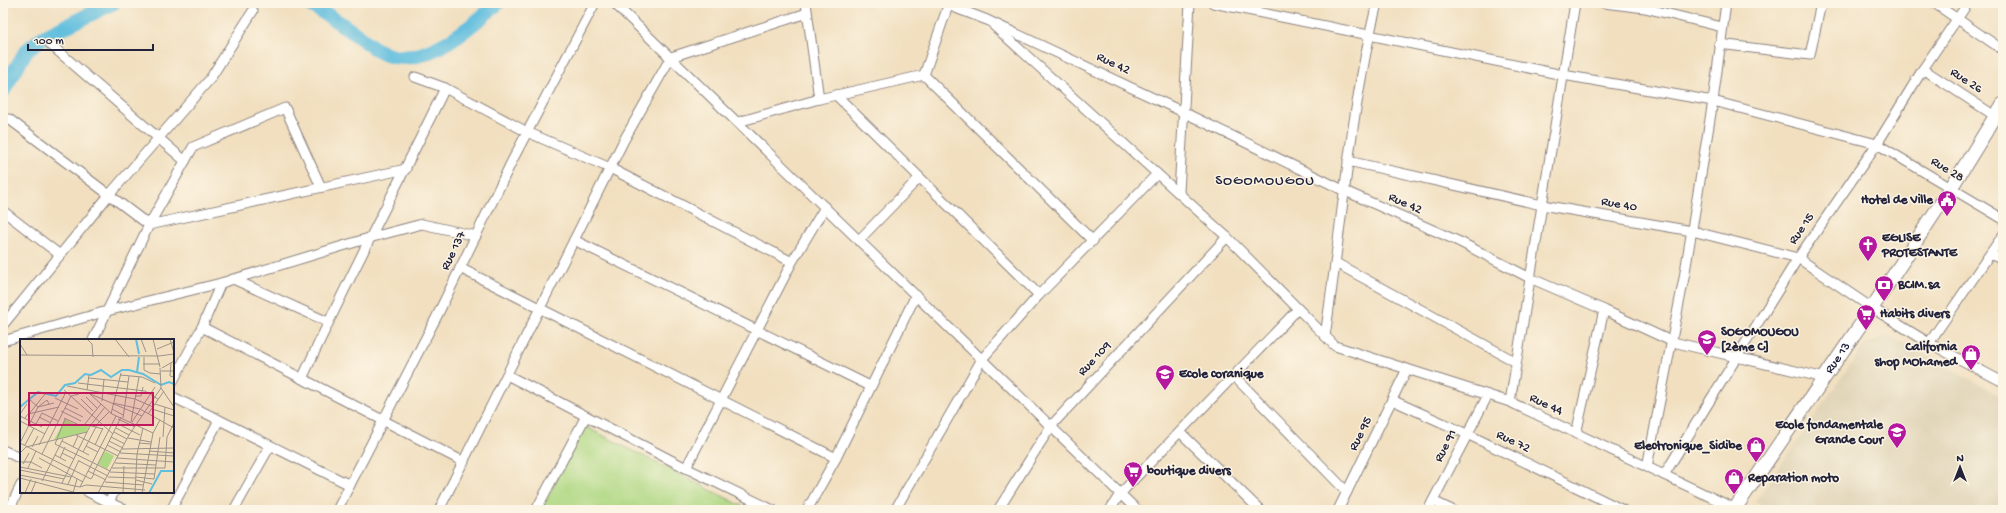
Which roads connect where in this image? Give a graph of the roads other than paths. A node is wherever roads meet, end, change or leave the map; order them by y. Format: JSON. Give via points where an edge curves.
{"nodes":[{"id":1,"x":595,"y":3,"type":"edge"},
{"id":2,"x":614,"y":3,"type":"edge"},
{"id":3,"x":806,"y":3,"type":"edge"},
{"id":4,"x":1190,"y":3,"type":"edge"},
{"id":5,"x":1213,"y":3,"type":"edge"},
{"id":6,"x":1377,"y":3,"type":"edge"},
{"id":7,"x":1575,"y":3,"type":"edge"},
{"id":8,"x":1604,"y":3,"type":"edge"},
{"id":9,"x":1726,"y":3,"type":"edge"},
{"id":10,"x":1821,"y":3,"type":"edge"},
{"id":11,"x":1934,"y":3,"type":"edge"},
{"id":12,"x":1968,"y":3,"type":"edge"},
{"id":13,"x":948,"y":4,"type":"edge"},
{"id":14,"x":254,"y":11,"type":"dead end"},
{"id":15,"x":807,"y":13,"type":"junction"},
{"id":16,"x":1958,"y":18,"type":"junction"},
{"id":17,"x":987,"y":20,"type":"junction"},
{"id":18,"x":1722,"y":27,"type":"junction"},
{"id":19,"x":1369,"y":35,"type":"junction"},
{"id":20,"x":1719,"y":44,"type":"junction"},
{"id":21,"x":51,"y":45,"type":"dead end"},
{"id":22,"x":2003,"y":50,"type":"edge"},
{"id":23,"x":671,"y":57,"type":"junction"},
{"id":24,"x":1922,"y":69,"type":"junction"},
{"id":25,"x":924,"y":75,"type":"junction"},
{"id":26,"x":1563,"y":75,"type":"junction"},
{"id":27,"x":415,"y":77,"type":"dead end"},
{"id":28,"x":445,"y":88,"type":"junction"},
{"id":29,"x":836,"y":95,"type":"junction"},
{"id":30,"x":819,"y":99,"type":"junction"},
{"id":31,"x":1713,"y":101,"type":"junction"},
{"id":32,"x":2003,"y":104,"type":"edge"},
{"id":33,"x":1183,"y":112,"type":"junction"},
{"id":34,"x":1995,"y":116,"type":"junction"},
{"id":35,"x":9,"y":119,"type":"dead end"},
{"id":36,"x":738,"y":122,"type":"junction"},
{"id":37,"x":527,"y":132,"type":"junction"},
{"id":38,"x":159,"y":138,"type":"junction"},
{"id":39,"x":1877,"y":144,"type":"junction"},
{"id":40,"x":1348,"y":161,"type":"junction"},
{"id":41,"x":185,"y":162,"type":"junction"},
{"id":42,"x":610,"y":168,"type":"junction"},
{"id":43,"x":406,"y":169,"type":"junction"},
{"id":44,"x":1157,"y":174,"type":"junction"},
{"id":45,"x":920,"y":178,"type":"junction"},
{"id":46,"x":321,"y":187,"type":"junction"},
{"id":47,"x":1951,"y":188,"type":"junction"},
{"id":48,"x":1344,"y":191,"type":"junction"},
{"id":49,"x":1179,"y":192,"type":"junction"},
{"id":50,"x":109,"y":195,"type":"junction"},
{"id":51,"x":1542,"y":205,"type":"junction"},
{"id":52,"x":825,"y":207,"type":"junction"},
{"id":53,"x":3,"y":211,"type":"edge"},
{"id":54,"x":2003,"y":219,"type":"edge"},
{"id":55,"x":149,"y":225,"type":"junction"},
{"id":56,"x":1692,"y":231,"type":"junction"},
{"id":57,"x":2003,"y":235,"type":"edge"},
{"id":58,"x":476,"y":236,"type":"junction"},
{"id":59,"x":1227,"y":237,"type":"junction"},
{"id":60,"x":369,"y":238,"type":"junction"},
{"id":61,"x":574,"y":240,"type":"junction"},
{"id":62,"x":859,"y":240,"type":"junction"},
{"id":63,"x":1093,"y":241,"type":"junction"},
{"id":64,"x":60,"y":255,"type":"junction"},
{"id":65,"x":1991,"y":255,"type":"junction"},
{"id":66,"x":1798,"y":258,"type":"junction"},
{"id":67,"x":2003,"y":259,"type":"edge"},
{"id":68,"x":792,"y":262,"type":"junction"},
{"id":69,"x":1336,"y":263,"type":"junction"},
{"id":70,"x":460,"y":268,"type":"junction"},
{"id":71,"x":1530,"y":278,"type":"junction"},
{"id":72,"x":233,"y":279,"type":"junction"},
{"id":73,"x":221,"y":283,"type":"junction"},
{"id":74,"x":916,"y":295,"type":"junction"},
{"id":75,"x":1039,"y":295,"type":"junction"},
{"id":76,"x":540,"y":308,"type":"junction"},
{"id":77,"x":1872,"y":308,"type":"junction"},
{"id":78,"x":1298,"y":309,"type":"junction"},
{"id":79,"x":1604,"y":310,"type":"junction"},
{"id":80,"x":107,"y":311,"type":"junction"},
{"id":81,"x":328,"y":322,"type":"junction"},
{"id":82,"x":3,"y":325,"type":"edge"},
{"id":83,"x":202,"y":327,"type":"junction"},
{"id":84,"x":757,"y":330,"type":"junction"},
{"id":85,"x":1325,"y":336,"type":"junction"},
{"id":86,"x":93,"y":339,"type":"edge"},
{"id":87,"x":3,"y":341,"type":"edge"},
{"id":88,"x":1673,"y":342,"type":"junction"},
{"id":89,"x":1929,"y":343,"type":"junction"},
{"id":90,"x":1335,"y":346,"type":"joint"},
{"id":91,"x":1738,"y":357,"type":"junction"},
{"id":92,"x":982,"y":359,"type":"junction"},
{"id":93,"x":1516,"y":362,"type":"junction"},
{"id":94,"x":1407,"y":369,"type":"junction"},
{"id":95,"x":507,"y":375,"type":"junction"},
{"id":96,"x":1234,"y":376,"type":"junction"},
{"id":97,"x":1825,"y":378,"type":"junction"},
{"id":98,"x":174,"y":379,"type":"edge"},
{"id":99,"x":302,"y":379,"type":"junction"},
{"id":100,"x":2003,"y":382,"type":"edge"},
{"id":101,"x":870,"y":386,"type":"junction"},
{"id":102,"x":1488,"y":395,"type":"junction"},
{"id":103,"x":174,"y":398,"type":"edge"},
{"id":104,"x":721,"y":400,"type":"junction"},
{"id":105,"x":1392,"y":400,"type":"junction"},
{"id":106,"x":1510,"y":402,"type":"junction"},
{"id":107,"x":586,"y":416,"type":"junction"},
{"id":108,"x":219,"y":420,"type":"junction"},
{"id":109,"x":383,"y":420,"type":"junction"},
{"id":110,"x":1051,"y":426,"type":"junction"},
{"id":111,"x":1180,"y":432,"type":"junction"},
{"id":112,"x":1466,"y":434,"type":"junction"},
{"id":113,"x":1576,"y":434,"type":"junction"},
{"id":114,"x":270,"y":446,"type":"junction"},
{"id":115,"x":3,"y":450,"type":"edge"},
{"id":116,"x":20,"y":458,"type":"edge"},
{"id":117,"x":836,"y":458,"type":"junction"},
{"id":118,"x":464,"y":462,"type":"junction"},
{"id":119,"x":1647,"y":467,"type":"junction"},
{"id":120,"x":686,"y":468,"type":"junction"},
{"id":121,"x":1664,"y":475,"type":"junction"},
{"id":122,"x":350,"y":485,"type":"junction"},
{"id":123,"x":20,"y":487,"type":"edge"},
{"id":124,"x":1347,"y":492,"type":"junction"},
{"id":125,"x":90,"y":493,"type":"edge"},
{"id":126,"x":114,"y":493,"type":"edge"},
{"id":127,"x":1120,"y":494,"type":"junction"},
{"id":128,"x":1433,"y":501,"type":"junction"},
{"id":129,"x":109,"y":502,"type":"junction"},
{"id":130,"x":1736,"y":509,"type":"edge"},
{"id":131,"x":9,"y":510,"type":"edge"},
{"id":132,"x":126,"y":510,"type":"edge"},
{"id":133,"x":171,"y":510,"type":"edge"},
{"id":134,"x":234,"y":510,"type":"edge"},
{"id":135,"x":337,"y":510,"type":"edge"},
{"id":136,"x":439,"y":510,"type":"edge"},
{"id":137,"x":536,"y":510,"type":"edge"},
{"id":138,"x":773,"y":510,"type":"edge"},
{"id":139,"x":807,"y":510,"type":"edge"},
{"id":140,"x":895,"y":510,"type":"edge"},
{"id":141,"x":998,"y":510,"type":"edge"},
{"id":142,"x":1110,"y":510,"type":"edge"},
{"id":143,"x":1137,"y":510,"type":"edge"},
{"id":144,"x":1260,"y":510,"type":"edge"},
{"id":145,"x":1338,"y":510,"type":"edge"},
{"id":146,"x":1428,"y":510,"type":"edge"},
{"id":147,"x":1452,"y":510,"type":"edge"},
{"id":148,"x":1623,"y":510,"type":"edge"}],
"edges":[{"from":1,"to":37,"type":"street","name":"Rue 137"},
{"from":2,"to":23,"type":"street"},
{"from":3,"to":15,"type":"street"},
{"from":4,"to":33,"type":"street"},
{"from":5,"to":19,"type":"street","name":"Rue 28"},
{"from":6,"to":19,"type":"street"},
{"from":7,"to":26,"type":"street"},
{"from":8,"to":18,"type":"street","via":[[1645,8]]},
{"from":9,"to":18,"type":"street"},
{"from":10,"to":20,"type":"street","via":[[1810,55]]},
{"from":11,"to":16,"type":"street"},
{"from":12,"to":16,"type":"street","name":"Rue 15"},
{"from":13,"to":17,"type":"street","name":"Rue 42"},
{"from":13,"to":25,"type":"street"},
{"from":14,"to":38,"type":"street","via":[[210,79]]},
{"from":15,"to":23,"type":"street"},
{"from":15,"to":30,"type":"street"},
{"from":16,"to":22,"type":"street"},
{"from":16,"to":24,"type":"street","name":"Rue 15"},
{"from":17,"to":33,"type":"street","name":"Rue 42"},
{"from":17,"to":44,"type":"street","name":"Rue 42"},
{"from":18,"to":20,"type":"street"},
{"from":19,"to":26,"type":"street","name":"Rue 28"},
{"from":19,"to":40,"type":"street"},
{"from":20,"to":31,"type":"street"},
{"from":21,"to":38,"type":"street"},
{"from":23,"to":36,"type":"street"},
{"from":23,"to":42,"type":"street"},
{"from":24,"to":34,"type":"street","name":"Rue 26"},
{"from":24,"to":39,"type":"street","name":"Rue 15"},
{"from":25,"to":29,"type":"street"},
{"from":25,"to":63,"type":"street"},
{"from":26,"to":31,"type":"street","name":"Rue 28"},
{"from":26,"to":51,"type":"street"},
{"from":27,"to":28,"type":"street"},
{"from":28,"to":37,"type":"street"},
{"from":28,"to":43,"type":"street"},
{"from":29,"to":30,"type":"street"},
{"from":29,"to":45,"type":"street"},
{"from":30,"to":36,"type":"street"},
{"from":31,"to":39,"type":"street","name":"Rue 28"},
{"from":31,"to":56,"type":"street"},
{"from":32,"to":34,"type":"street","name":"Rue 13"},
{"from":33,"to":48,"type":"street","name":"Rue 42"},
{"from":33,"to":49,"type":"street"},
{"from":34,"to":47,"type":"street","name":"Rue 13"},
{"from":35,"to":50,"type":"street"},
{"from":36,"to":52,"type":"street"},
{"from":37,"to":42,"type":"street"},
{"from":37,"to":58,"type":"street","name":"Rue 137"},
{"from":38,"to":41,"type":"street"},
{"from":38,"to":50,"type":"street"},
{"from":39,"to":47,"type":"street","name":"Rue 28"},
{"from":39,"to":66,"type":"street","name":"Rue 15"},
{"from":40,"to":48,"type":"street"},
{"from":40,"to":51,"type":"street","name":"Rue 40"},
{"from":41,"to":46,"type":"street","via":[[193,147],[285,108]]},
{"from":41,"to":55,"type":"street"},
{"from":42,"to":61,"type":"street"},
{"from":42,"to":68,"type":"street"},
{"from":43,"to":46,"type":"street"},
{"from":43,"to":60,"type":"street"},
{"from":44,"to":49,"type":"street","name":"Rue 42"},
{"from":44,"to":63,"type":"street"},
{"from":45,"to":62,"type":"street"},
{"from":45,"to":75,"type":"street"},
{"from":46,"to":55,"type":"street"},
{"from":47,"to":54,"type":"street","name":"Rue 28"},
{"from":47,"to":77,"type":"street","name":"Rue 13"},
{"from":48,"to":69,"type":"street"},
{"from":48,"to":71,"type":"street","name":"Rue 42","via":[[1460,242]]},
{"from":49,"to":59,"type":"street","name":"Rue 42"},
{"from":50,"to":55,"type":"street"},
{"from":50,"to":64,"type":"street"},
{"from":51,"to":56,"type":"street","name":"Rue 40"},
{"from":51,"to":71,"type":"street"},
{"from":52,"to":62,"type":"street"},
{"from":52,"to":68,"type":"street"},
{"from":53,"to":64,"type":"street"},
{"from":55,"to":80,"type":"street"},
{"from":56,"to":66,"type":"street","name":"Rue 40"},
{"from":56,"to":88,"type":"street"},
{"from":57,"to":65,"type":"street"},
{"from":58,"to":60,"type":"street","via":[[422,224]]},
{"from":58,"to":70,"type":"street","name":"Rue 137"},
{"from":59,"to":78,"type":"street","name":"Rue 42"},
{"from":59,"to":110,"type":"street","name":"Rue 109"},
{"from":60,"to":72,"type":"street"},
{"from":60,"to":81,"type":"street"},
{"from":61,"to":76,"type":"street"},
{"from":61,"to":84,"type":"street"},
{"from":62,"to":74,"type":"street"},
{"from":63,"to":75,"type":"street"},
{"from":64,"to":82,"type":"street"},
{"from":65,"to":67,"type":"street"},
{"from":65,"to":89,"type":"street"},
{"from":66,"to":77,"type":"street","name":"Rue 40"},
{"from":66,"to":91,"type":"street","name":"Rue 15"},
{"from":68,"to":84,"type":"street"},
{"from":69,"to":85,"type":"street"},
{"from":69,"to":93,"type":"street"},
{"from":70,"to":76,"type":"street"},
{"from":70,"to":109,"type":"street","name":"Rue 137"},
{"from":71,"to":79,"type":"street","name":"Rue 42"},
{"from":71,"to":93,"type":"street"},
{"from":72,"to":73,"type":"street"},
{"from":72,"to":81,"type":"street"},
{"from":73,"to":80,"type":"street"},
{"from":73,"to":83,"type":"street"},
{"from":74,"to":92,"type":"street"},
{"from":74,"to":101,"type":"street"},
{"from":75,"to":92,"type":"street"},
{"from":76,"to":95,"type":"street"},
{"from":76,"to":104,"type":"street"},
{"from":77,"to":89,"type":"street","name":"Rue 40"},
{"from":77,"to":97,"type":"street","name":"Rue 13"},
{"from":78,"to":85,"type":"street","name":"Rue 42"},
{"from":78,"to":96,"type":"street"},
{"from":79,"to":88,"type":"street","name":"Rue 42"},
{"from":79,"to":113,"type":"street"},
{"from":80,"to":86,"type":"street"},
{"from":80,"to":87,"type":"street"},
{"from":81,"to":99,"type":"street"},
{"from":83,"to":98,"type":"street"},
{"from":83,"to":99,"type":"street"},
{"from":84,"to":101,"type":"street"},
{"from":84,"to":104,"type":"street"},
{"from":85,"to":90,"type":"street","name":"Rue 42"},
{"from":88,"to":91,"type":"street","name":"Rue 42"},
{"from":88,"to":119,"type":"street"},
{"from":89,"to":100,"type":"street","name":"Rue 40"},
{"from":90,"to":94,"type":"street","name":"Rue 44"},
{"from":91,"to":97,"type":"street","name":"Rue 42"},
{"from":91,"to":121,"type":"street","name":"Rue 15"},
{"from":92,"to":110,"type":"street"},
{"from":92,"to":140,"type":"street"},
{"from":93,"to":106,"type":"street"},
{"from":94,"to":102,"type":"street","name":"Rue 44"},
{"from":94,"to":105,"type":"street","name":"Rue 95"},
{"from":95,"to":107,"type":"street"},
{"from":95,"to":118,"type":"street"},
{"from":96,"to":111,"type":"street"},
{"from":96,"to":124,"type":"street"},
{"from":97,"to":130,"type":"street","name":"Rue 13"},
{"from":99,"to":109,"type":"street"},
{"from":101,"to":117,"type":"street"},
{"from":102,"to":106,"type":"street","name":"Rue 44"},
{"from":102,"to":112,"type":"street","name":"Rue 91"},
{"from":103,"to":108,"type":"street"},
{"from":104,"to":117,"type":"street"},
{"from":104,"to":120,"type":"street"},
{"from":105,"to":112,"type":"street","name":"Rue 72"},
{"from":105,"to":124,"type":"street","name":"Rue 95"},
{"from":106,"to":113,"type":"street","name":"Rue 44"},
{"from":107,"to":120,"type":"street"},
{"from":107,"to":137,"type":"street"},
{"from":108,"to":114,"type":"street"},
{"from":108,"to":133,"type":"street"},
{"from":109,"to":118,"type":"street"},
{"from":109,"to":122,"type":"street","name":"Rue 137"},
{"from":110,"to":127,"type":"street"},
{"from":110,"to":141,"type":"street","name":"Rue 109"},
{"from":111,"to":127,"type":"street"},
{"from":111,"to":144,"type":"street"},
{"from":112,"to":128,"type":"street","name":"Rue 91"},
{"from":112,"to":148,"type":"street","name":"Rue 72"},
{"from":113,"to":119,"type":"street","name":"Rue 44"},
{"from":114,"to":122,"type":"street"},
{"from":114,"to":134,"type":"street"},
{"from":115,"to":116,"type":"street"},
{"from":117,"to":139,"type":"street"},
{"from":118,"to":136,"type":"street"},
{"from":119,"to":121,"type":"street","name":"Rue 44"},
{"from":120,"to":138,"type":"street"},
{"from":121,"to":130,"type":"street","name":"Rue 44"},
{"from":122,"to":135,"type":"street","name":"Rue 137"},
{"from":123,"to":131,"type":"street"},
{"from":124,"to":145,"type":"street","name":"Rue 95"},
{"from":125,"to":129,"type":"street"},
{"from":126,"to":129,"type":"street"},
{"from":127,"to":142,"type":"street"},
{"from":127,"to":143,"type":"street"},
{"from":128,"to":146,"type":"street","name":"Rue 91"},
{"from":128,"to":147,"type":"street"},
{"from":129,"to":132,"type":"street"}]}
